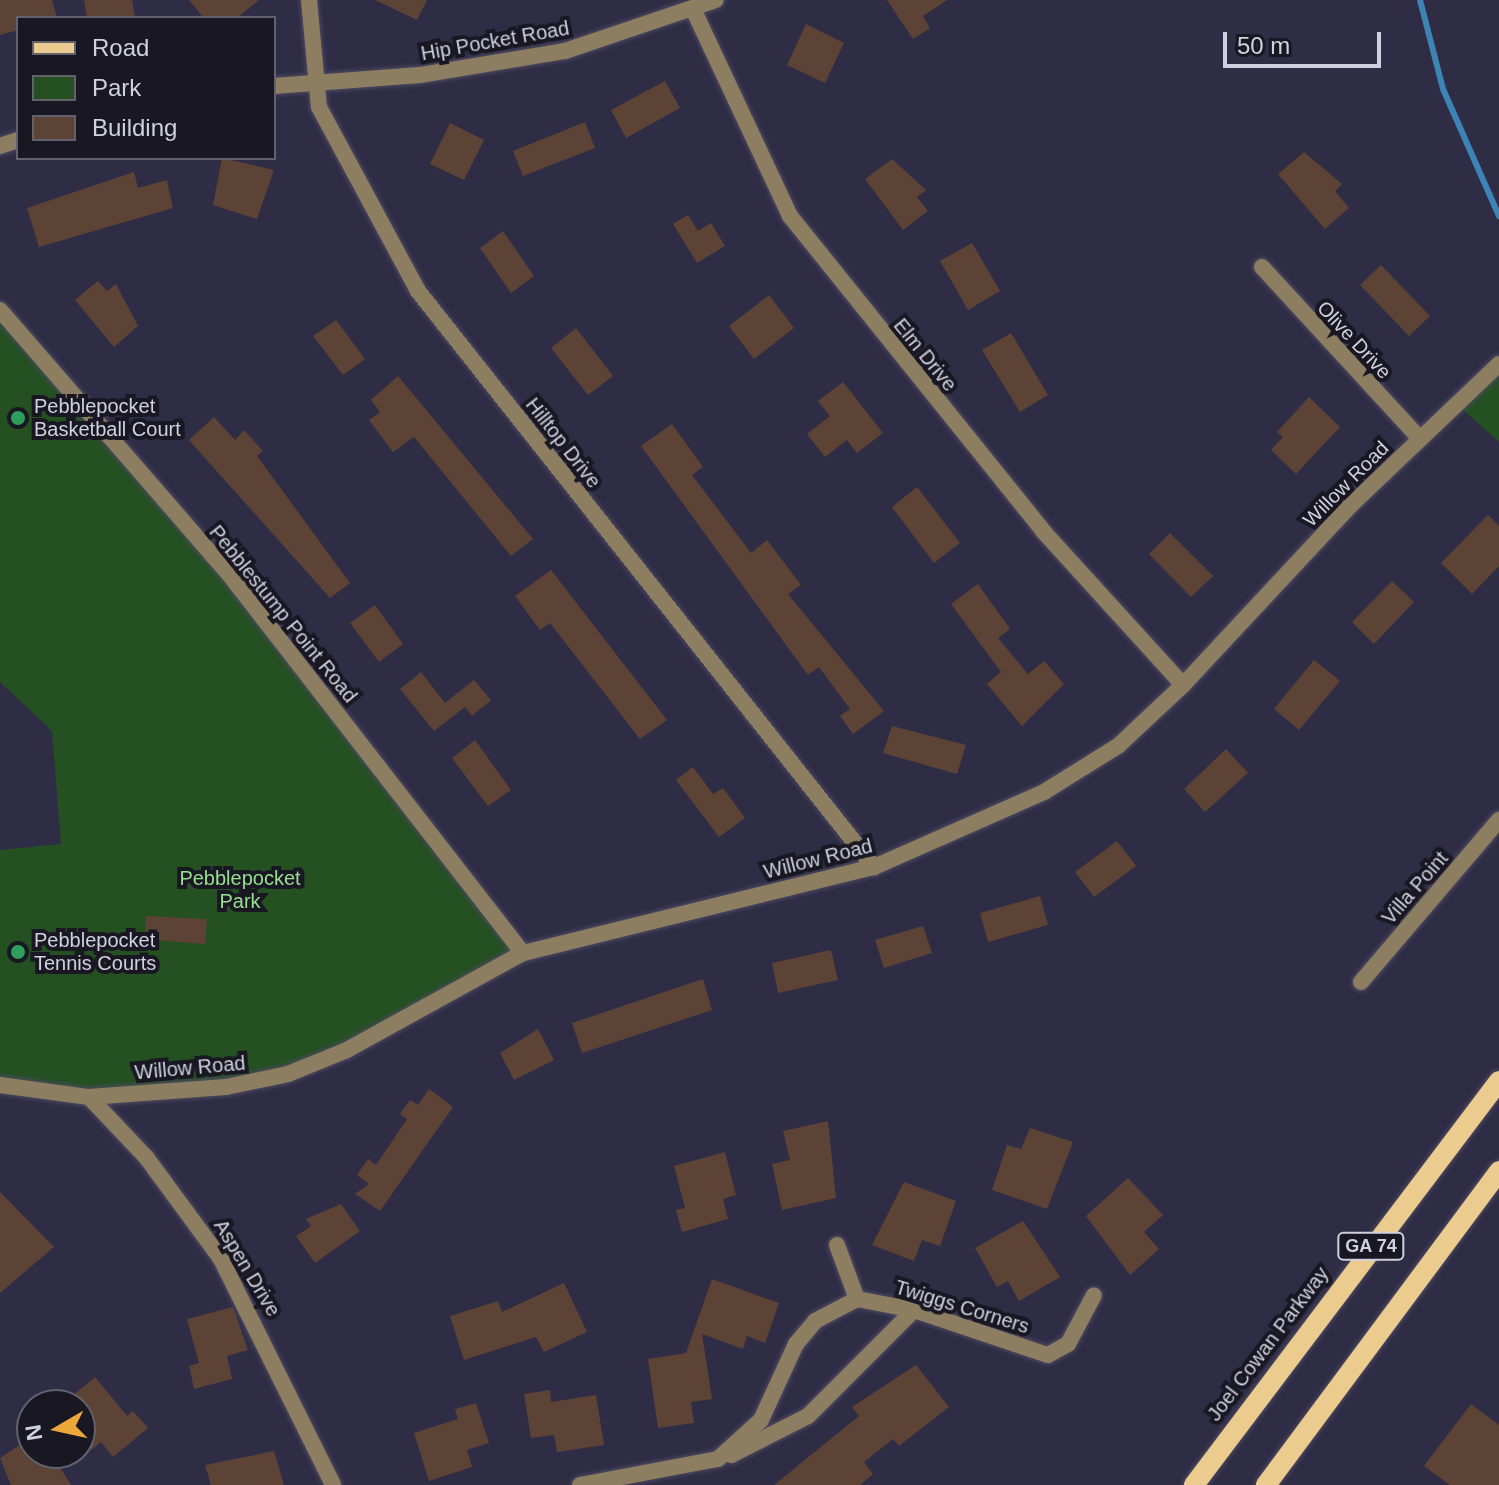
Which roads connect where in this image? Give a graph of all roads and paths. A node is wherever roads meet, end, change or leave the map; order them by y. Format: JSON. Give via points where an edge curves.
{"nodes":[{"id":1,"x":309,"y":0,"type":"edge"},
{"id":2,"x":716,"y":0,"type":"edge"},
{"id":3,"x":694,"y":11,"type":"junction"},
{"id":4,"x":312,"y":83,"type":"junction"},
{"id":5,"x":276,"y":86,"type":"edge"},
{"id":6,"x":1262,"y":267,"type":"dead end"},
{"id":7,"x":0,"y":310,"type":"edge"},
{"id":8,"x":1499,"y":364,"type":"edge"},
{"id":9,"x":1419,"y":438,"type":"junction"},
{"id":10,"x":1183,"y":685,"type":"junction"},
{"id":11,"x":1499,"y":820,"type":"edge"},
{"id":12,"x":874,"y":867,"type":"junction"},
{"id":13,"x":523,"y":953,"type":"junction"},
{"id":14,"x":1361,"y":982,"type":"dead end"},
{"id":15,"x":1499,"y":1081,"type":"edge"},
{"id":16,"x":0,"y":1085,"type":"edge"},
{"id":17,"x":89,"y":1097,"type":"junction"},
{"id":18,"x":1499,"y":1171,"type":"edge"},
{"id":19,"x":837,"y":1245,"type":"dead end"},
{"id":20,"x":1094,"y":1295,"type":"dead end"},
{"id":21,"x":857,"y":1299,"type":"junction"},
{"id":22,"x":914,"y":1310,"type":"junction"},
{"id":23,"x":718,"y":1459,"type":"junction"},
{"id":24,"x":333,"y":1485,"type":"edge"},
{"id":25,"x":580,"y":1485,"type":"edge"},
{"id":26,"x":1194,"y":1485,"type":"edge"},
{"id":27,"x":1266,"y":1485,"type":"edge"}],
"edges":[{"from":1,"to":4,"type":"street","name":"Hilltop Drive"},
{"from":2,"to":3,"type":"street","name":"Hip Pocket Road"},
{"from":3,"to":4,"type":"street","name":"Hip Pocket Road","via":[[565,51]]},
{"from":3,"to":10,"type":"street","name":"Elm Drive","via":[[790,216],[1043,531]]},
{"from":4,"to":5,"type":"street","name":"Hip Pocket Road"},
{"from":4,"to":12,"type":"street","name":"Hilltop Drive","via":[[348,167],[418,291]]},
{"from":6,"to":9,"type":"street","name":"Olive Drive"},
{"from":7,"to":13,"type":"street","name":"Pebblestump Point Road","via":[[228,573]]},
{"from":8,"to":9,"type":"street","name":"Willow Road"},
{"from":9,"to":10,"type":"street","name":"Willow Road"},
{"from":10,"to":12,"type":"street","name":"Willow Road","via":[[1118,746],[1047,791]]},
{"from":11,"to":14,"type":"street","name":"Villa Point"},
{"from":12,"to":13,"type":"street","name":"Willow Road"},
{"from":13,"to":17,"type":"street","name":"Willow Road","via":[[347,1050],[288,1074],[226,1087]]},
{"from":15,"to":26,"type":"main road","name":"Joel Cowan Parkway","number":"GA 74"},
{"from":16,"to":17,"type":"street","name":"Willow Road"},
{"from":17,"to":24,"type":"street","name":"Aspen Drive","via":[[146,1157],[221,1259]]},
{"from":18,"to":27,"type":"main road","number":"GA 74"},
{"from":19,"to":21,"type":"street"},
{"from":20,"to":22,"type":"street","name":"Twiggs Corners","via":[[1068,1344],[1048,1355]]},
{"from":21,"to":22,"type":"street","name":"Twiggs Corners"},
{"from":21,"to":23,"type":"street","via":[[815,1321],[796,1344],[761,1420]]},
{"from":22,"to":23,"type":"street","via":[[808,1416]]},
{"from":23,"to":25,"type":"street"}]}
